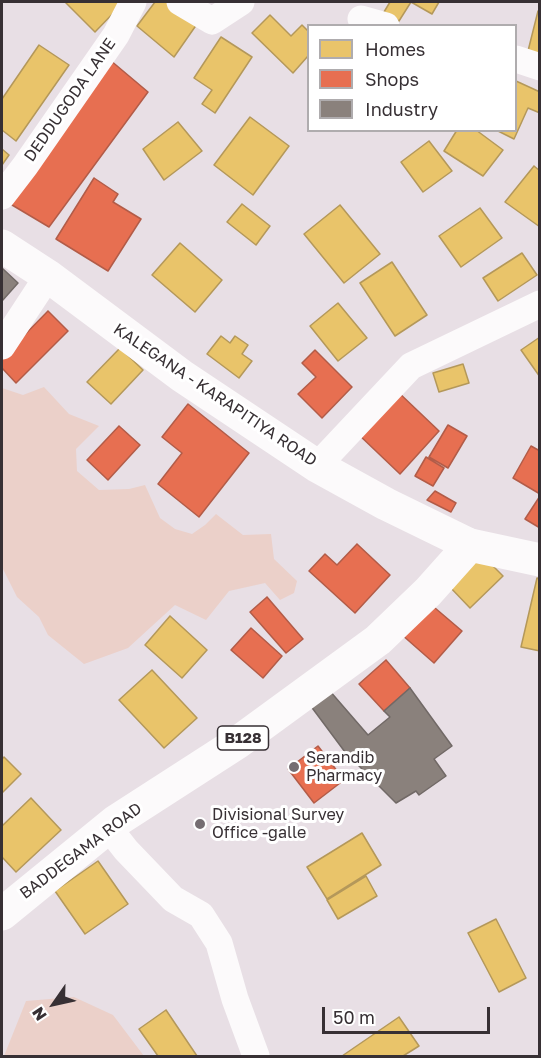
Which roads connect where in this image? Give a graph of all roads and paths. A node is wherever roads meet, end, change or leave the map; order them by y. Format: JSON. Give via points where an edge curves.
{"nodes":[{"id":1,"x":133,"y":2,"type":"edge"},
{"id":2,"x":180,"y":2,"type":"edge"},
{"id":3,"x":241,"y":2,"type":"edge"},
{"id":4,"x":517,"y":59,"type":"edge"},
{"id":5,"x":540,"y":67,"type":"edge"},
{"id":6,"x":2,"y":195,"type":"edge"},
{"id":7,"x":2,"y":246,"type":"edge"},
{"id":8,"x":48,"y":276,"type":"junction"},
{"id":9,"x":540,"y":304,"type":"edge"},
{"id":10,"x":2,"y":346,"type":"edge"},
{"id":11,"x":317,"y":466,"type":"junction"},
{"id":12,"x":470,"y":545,"type":"junction"},
{"id":13,"x":540,"y":560,"type":"edge"},
{"id":14,"x":108,"y":827,"type":"junction"},
{"id":15,"x":2,"y":914,"type":"edge"},
{"id":16,"x":256,"y":1056,"type":"edge"}],
"edges":[{"from":1,"to":6,"type":"street","name":"DEDDUGODA LANE","via":[[116,35]]},
{"from":2,"to":3,"type":"street","via":[[212,21]]},
{"from":4,"to":5,"type":"street"},
{"from":7,"to":8,"type":"main road","name":"KALEGANA - KARAPITIYA ROAD"},
{"from":8,"to":10,"type":"street"},
{"from":8,"to":11,"type":"main road","name":"KALEGANA - KARAPITIYA ROAD","via":[[182,376]]},
{"from":9,"to":11,"type":"street","via":[[411,366]]},
{"from":11,"to":12,"type":"main road","name":"KALEGANA - KARAPITIYA ROAD"},
{"from":12,"to":13,"type":"main road","name":"KALEGANA - KARAPITIYA ROAD"},
{"from":12,"to":14,"type":"main road","name":"BADDEGAMA ROAD","number":"B128","via":[[428,592],[363,652],[237,743]]},
{"from":14,"to":15,"type":"main road","name":"BADDEGAMA ROAD","number":"B128"},
{"from":14,"to":16,"type":"street","via":[[173,899],[201,915],[219,943]]}]}
